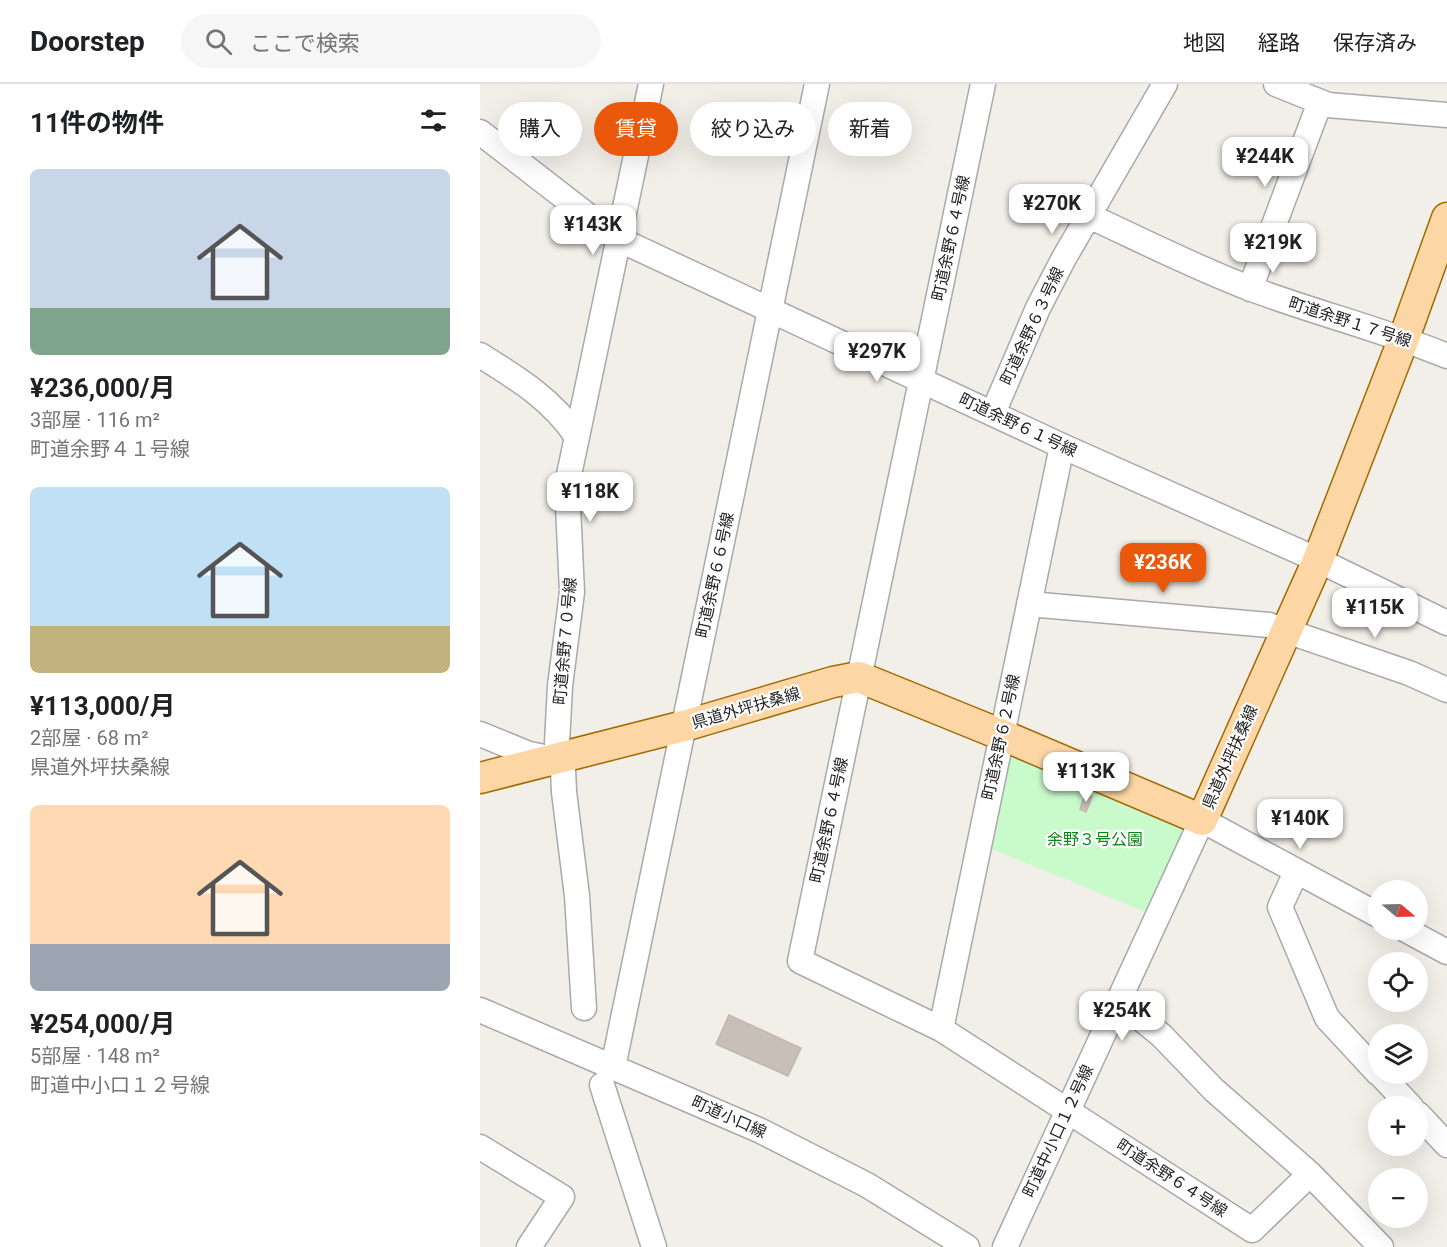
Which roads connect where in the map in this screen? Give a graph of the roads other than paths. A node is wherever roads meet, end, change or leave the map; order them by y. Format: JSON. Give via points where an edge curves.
{"nodes":[{"id":1,"x":651,"y":84,"type":"edge"},
{"id":2,"x":817,"y":84,"type":"edge"},
{"id":3,"x":983,"y":84,"type":"edge"},
{"id":4,"x":1165,"y":84,"type":"edge"},
{"id":5,"x":1286,"y":86,"type":"edge"},
{"id":6,"x":1320,"y":102,"type":"junction"},
{"id":7,"x":1447,"y":115,"type":"edge"},
{"id":8,"x":480,"y":132,"type":"edge"},
{"id":9,"x":1087,"y":215,"type":"junction"},
{"id":10,"x":1447,"y":218,"type":"edge"},
{"id":11,"x":618,"y":239,"type":"junction"},
{"id":12,"x":1250,"y":289,"type":"junction"},
{"id":13,"x":771,"y":311,"type":"junction"},
{"id":14,"x":1404,"y":338,"type":"junction"},
{"id":15,"x":480,"y":355,"type":"edge"},
{"id":16,"x":1447,"y":356,"type":"edge"},
{"id":17,"x":921,"y":381,"type":"junction"},
{"id":18,"x":993,"y":413,"type":"junction"},
{"id":19,"x":577,"y":437,"type":"junction"},
{"id":20,"x":1062,"y":446,"type":"junction"},
{"id":21,"x":1318,"y":560,"type":"junction"},
{"id":22,"x":1029,"y":604,"type":"junction"},
{"id":23,"x":1447,"y":623,"type":"edge"},
{"id":24,"x":1286,"y":631,"type":"junction"},
{"id":25,"x":859,"y":677,"type":"junction"},
{"id":26,"x":1447,"y":690,"type":"edge"},
{"id":27,"x":684,"y":726,"type":"junction"},
{"id":28,"x":480,"y":734,"type":"edge"},
{"id":29,"x":1002,"y":735,"type":"junction"},
{"id":30,"x":558,"y":759,"type":"junction"},
{"id":31,"x":480,"y":778,"type":"edge"},
{"id":32,"x":1202,"y":820,"type":"junction"},
{"id":33,"x":1296,"y":872,"type":"junction"},
{"id":34,"x":1368,"y":910,"type":"edge"},
{"id":35,"x":1425,"y":940,"type":"edge"},
{"id":36,"x":1447,"y":952,"type":"edge"},
{"id":37,"x":1118,"y":1000,"type":"junction"},
{"id":38,"x":584,"y":1008,"type":"dead end"},
{"id":39,"x":480,"y":1010,"type":"edge"},
{"id":40,"x":941,"y":1029,"type":"junction"},
{"id":41,"x":1368,"y":1061,"type":"edge"},
{"id":42,"x":607,"y":1076,"type":"junction"},
{"id":43,"x":1389,"y":1084,"type":"edge"},
{"id":44,"x":1401,"y":1096,"type":"edge"},
{"id":45,"x":1067,"y":1110,"type":"junction"},
{"id":46,"x":1428,"y":1125,"type":"edge"},
{"id":47,"x":1447,"y":1145,"type":"edge"},
{"id":48,"x":480,"y":1147,"type":"edge"},
{"id":49,"x":1310,"y":1174,"type":"junction"},
{"id":50,"x":529,"y":1247,"type":"edge"},
{"id":51,"x":654,"y":1247,"type":"edge"},
{"id":52,"x":967,"y":1247,"type":"edge"},
{"id":53,"x":1005,"y":1247,"type":"edge"},
{"id":54,"x":1381,"y":1247,"type":"edge"}],
"edges":[{"from":1,"to":11,"type":"street","name":"町道余野７０号線"},
{"from":2,"to":13,"type":"street","name":"町道余野６６号線"},
{"from":3,"to":17,"type":"street","name":"町道余野６４号線"},
{"from":4,"to":9,"type":"street","name":"町道余野６３号線"},
{"from":5,"to":6,"type":"street"},
{"from":6,"to":7,"type":"street"},
{"from":6,"to":12,"type":"street"},
{"from":8,"to":11,"type":"street","name":"町道余野６１号線"},
{"from":9,"to":12,"type":"street","name":"町道余野１７号線"},
{"from":9,"to":18,"type":"street","name":"町道余野６３号線","via":[[1038,308]]},
{"from":10,"to":14,"type":"main road","name":"県道外坪扶桑線"},
{"from":11,"to":13,"type":"street","name":"町道余野６１号線"},
{"from":11,"to":19,"type":"street","name":"町道余野７０号線"},
{"from":12,"to":14,"type":"street","name":"町道余野１７号線"},
{"from":13,"to":17,"type":"street","name":"町道余野６１号線"},
{"from":13,"to":27,"type":"street","name":"町道余野６６号線"},
{"from":14,"to":16,"type":"street","name":"町道余野１７号線"},
{"from":14,"to":21,"type":"main road","name":"県道外坪扶桑線"},
{"from":15,"to":19,"type":"street","via":[[533,389]]},
{"from":17,"to":18,"type":"street","name":"町道余野６１号線"},
{"from":17,"to":25,"type":"street","name":"町道余野６４号線"},
{"from":18,"to":20,"type":"street","name":"町道余野６１号線"},
{"from":19,"to":30,"type":"street","name":"町道余野７０号線","via":[[567,484],[572,592],[560,686]]},
{"from":20,"to":21,"type":"street","name":"町道余野６１号線"},
{"from":20,"to":22,"type":"street","name":"町道余野６２号線"},
{"from":21,"to":23,"type":"street","name":"町道余野６１号線"},
{"from":21,"to":24,"type":"main road","name":"県道外坪扶桑線"},
{"from":22,"to":24,"type":"street","via":[[1269,625]]},
{"from":22,"to":29,"type":"street","name":"町道余野６２号線"},
{"from":24,"to":26,"type":"street"},
{"from":24,"to":32,"type":"main road","name":"県道外坪扶桑線"},
{"from":25,"to":27,"type":"main road","name":"県道外坪扶桑線"},
{"from":25,"to":29,"type":"main road","name":"県道外坪扶桑線"},
{"from":25,"to":40,"type":"street","name":"町道余野６４号線","via":[[800,961]]},
{"from":27,"to":30,"type":"main road","name":"県道外坪扶桑線"},
{"from":27,"to":42,"type":"street","name":"町道余野６６号線"},
{"from":28,"to":30,"type":"street","via":[[529,754]]},
{"from":29,"to":32,"type":"main road","name":"県道外坪扶桑線"},
{"from":29,"to":40,"type":"street","name":"町道余野６２号線"},
{"from":30,"to":31,"type":"main road","name":"県道外坪扶桑線"},
{"from":30,"to":38,"type":"street","name":"町道余野７０号線","via":[[563,769],[577,896]]},
{"from":32,"to":33,"type":"street"},
{"from":32,"to":37,"type":"street","name":"町道中小口１２号線"},
{"from":33,"to":34,"type":"street"},
{"from":33,"to":41,"type":"street","via":[[1280,907],[1327,1018]]},
{"from":35,"to":36,"type":"street"},
{"from":37,"to":45,"type":"street","name":"町道中小口１２号線"},
{"from":37,"to":49,"type":"street"},
{"from":39,"to":42,"type":"street","name":"町道小口線"},
{"from":40,"to":45,"type":"street","name":"町道余野６４号線"},
{"from":42,"to":51,"type":"street"},
{"from":42,"to":52,"type":"street","name":"町道小口線","via":[[762,1131],[867,1185]]},
{"from":43,"to":44,"type":"street"},
{"from":45,"to":49,"type":"street","name":"町道余野６４号線","via":[[1252,1230]]},
{"from":45,"to":53,"type":"street","name":"町道中小口１２号線"},
{"from":46,"to":47,"type":"street"},
{"from":48,"to":50,"type":"street","via":[[562,1197]]},
{"from":49,"to":54,"type":"street"}]}
